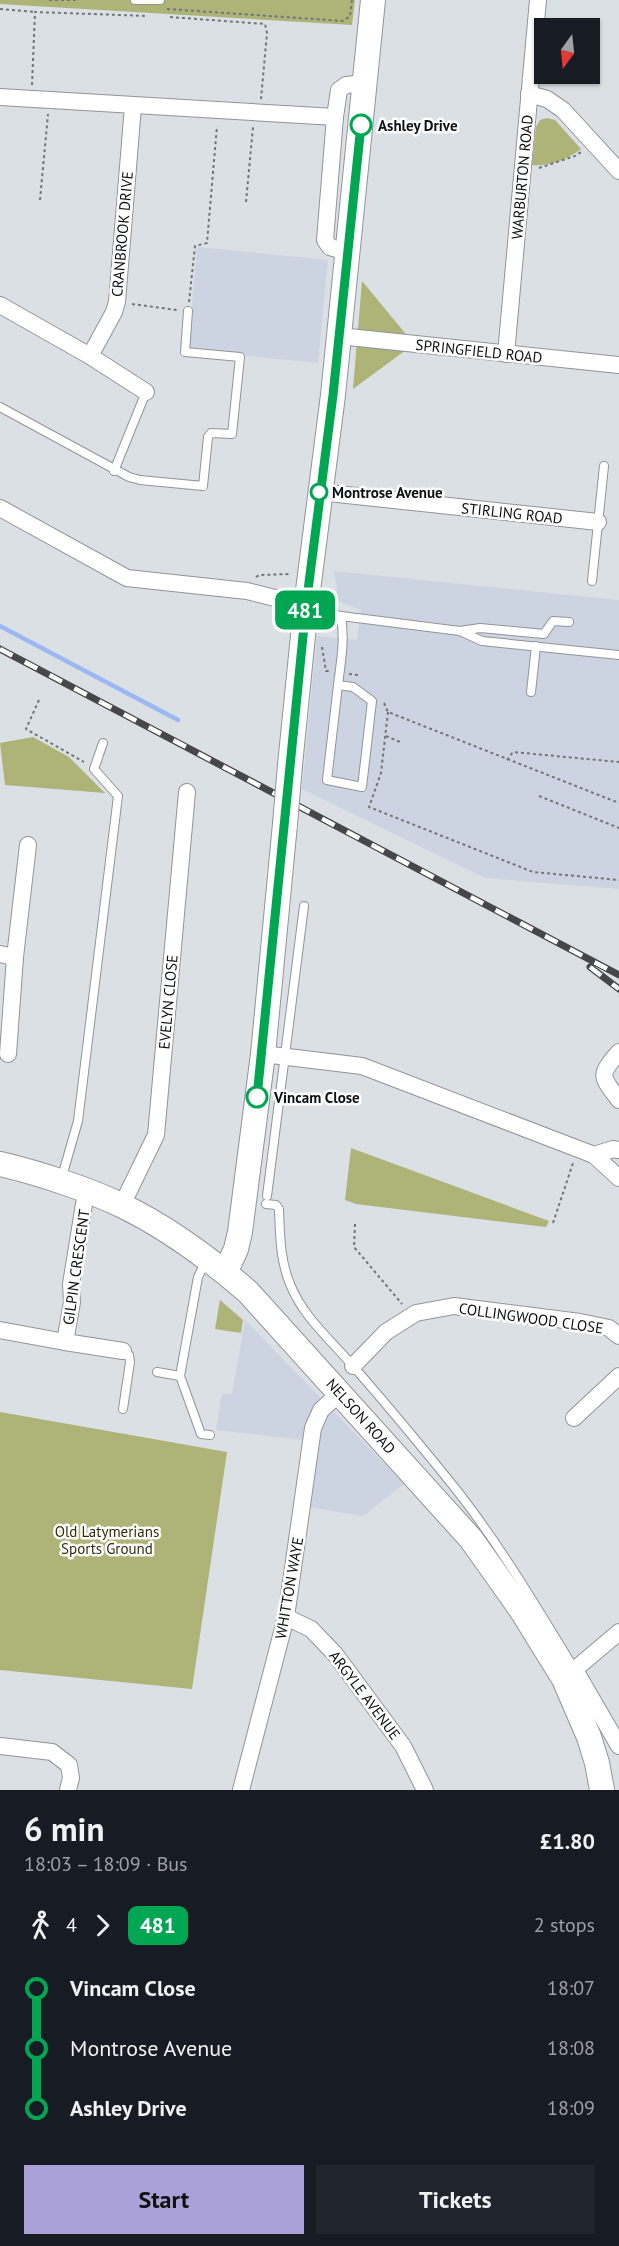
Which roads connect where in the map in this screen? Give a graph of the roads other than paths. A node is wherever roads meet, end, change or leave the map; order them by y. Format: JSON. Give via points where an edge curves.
{"nodes":[{"id":1,"x":135,"y":0,"type":"edge"},
{"id":2,"x":374,"y":0,"type":"edge"},
{"id":3,"x":538,"y":0,"type":"edge"},
{"id":4,"x":158,"y":1,"type":"edge"},
{"id":5,"x":366,"y":83,"type":"junction"},
{"id":6,"x":529,"y":94,"type":"junction"},
{"id":7,"x":0,"y":98,"type":"edge"},
{"id":8,"x":133,"y":106,"type":"junction"},
{"id":9,"x":335,"y":117,"type":"junction"},
{"id":10,"x":619,"y":171,"type":"edge"},
{"id":11,"x":347,"y":252,"type":"junction"},
{"id":12,"x":0,"y":305,"type":"edge"},
{"id":13,"x":188,"y":312,"type":"road end"},
{"id":14,"x":339,"y":336,"type":"junction"},
{"id":15,"x":506,"y":354,"type":"junction"},
{"id":16,"x":90,"y":356,"type":"junction"},
{"id":17,"x":619,"y":365,"type":"edge"},
{"id":18,"x":146,"y":392,"type":"joint"},
{"id":19,"x":0,"y":407,"type":"edge"},
{"id":20,"x":603,"y":466,"type":"dead end"},
{"id":21,"x":114,"y":471,"type":"junction"},
{"id":22,"x":319,"y":492,"type":"junction"},
{"id":23,"x":0,"y":508,"type":"edge"},
{"id":24,"x":598,"y":522,"type":"junction"},
{"id":25,"x":592,"y":581,"type":"dead end"},
{"id":26,"x":306,"y":606,"type":"junction"},
{"id":27,"x":341,"y":616,"type":"junction"},
{"id":28,"x":569,"y":622,"type":"dead end"},
{"id":29,"x":460,"y":630,"type":"junction"},
{"id":30,"x":536,"y":646,"type":"junction"},
{"id":31,"x":619,"y":655,"type":"edge"},
{"id":32,"x":338,"y":685,"type":"junction"},
{"id":33,"x":531,"y":692,"type":"dead end"},
{"id":34,"x":103,"y":743,"type":"dead end"},
{"id":35,"x":187,"y":792,"type":"dead end"},
{"id":36,"x":28,"y":845,"type":"dead end"},
{"id":37,"x":304,"y":906,"type":"dead end"},
{"id":38,"x":7,"y":955,"type":"edge"},
{"id":39,"x":619,"y":1052,"type":"edge"},
{"id":40,"x":8,"y":1054,"type":"dead end"},
{"id":41,"x":274,"y":1055,"type":"junction"},
{"id":42,"x":619,"y":1100,"type":"edge"},
{"id":43,"x":619,"y":1150,"type":"edge"},
{"id":44,"x":594,"y":1155,"type":"junction"},
{"id":45,"x":0,"y":1164,"type":"edge"},
{"id":46,"x":619,"y":1178,"type":"edge"},
{"id":47,"x":61,"y":1182,"type":"junction"},
{"id":48,"x":86,"y":1192,"type":"junction"},
{"id":49,"x":122,"y":1205,"type":"junction"},
{"id":50,"x":216,"y":1265,"type":"junction"},
{"id":51,"x":0,"y":1330,"type":"edge"},
{"id":52,"x":619,"y":1336,"type":"edge"},
{"id":53,"x":65,"y":1342,"type":"junction"},
{"id":54,"x":123,"y":1352,"type":"joint"},
{"id":55,"x":353,"y":1366,"type":"junction"},
{"id":56,"x":157,"y":1372,"type":"dead end"},
{"id":57,"x":180,"y":1376,"type":"junction"},
{"id":58,"x":619,"y":1376,"type":"edge"},
{"id":59,"x":340,"y":1393,"type":"junction"},
{"id":60,"x":123,"y":1409,"type":"dead end"},
{"id":61,"x":574,"y":1418,"type":"dead end"},
{"id":62,"x":210,"y":1435,"type":"dead end"},
{"id":63,"x":405,"y":1447,"type":"junction"},
{"id":64,"x":286,"y":1617,"type":"junction"},
{"id":65,"x":619,"y":1632,"type":"edge"},
{"id":66,"x":569,"y":1674,"type":"junction"},
{"id":67,"x":0,"y":1746,"type":"edge"},
{"id":68,"x":619,"y":1746,"type":"edge"},
{"id":69,"x":68,"y":1790,"type":"edge"},
{"id":70,"x":241,"y":1790,"type":"edge"},
{"id":71,"x":425,"y":1790,"type":"edge"},
{"id":72,"x":602,"y":1790,"type":"edge"}],
"edges":[{"from":1,"to":4,"type":"lane"},
{"from":2,"to":5,"type":"main road"},
{"from":3,"to":6,"type":"street","name":"WARBURTON ROAD"},
{"from":5,"to":9,"type":"street","via":[[346,85],[339,90]]},
{"from":5,"to":11,"type":"main road"},
{"from":6,"to":10,"type":"street","via":[[547,99],[563,110]]},
{"from":6,"to":15,"type":"street","name":"WARBURTON ROAD"},
{"from":7,"to":8,"type":"street"},
{"from":8,"to":9,"type":"street"},
{"from":8,"to":16,"type":"street","name":"CRANBROOK DRIVE","via":[[117,302]]},
{"from":9,"to":11,"type":"street","via":[[325,240],[330,247]]},
{"from":11,"to":14,"type":"main road"},
{"from":12,"to":16,"type":"street"},
{"from":13,"to":21,"type":"lane","via":[[185,352],[240,357],[232,435],[211,433],[208,437],[203,486],[140,480]]},
{"from":14,"to":15,"type":"street","name":"SPRINGFIELD ROAD"},
{"from":14,"to":22,"type":"main road"},
{"from":15,"to":17,"type":"street","name":"SPRINGFIELD ROAD"},
{"from":16,"to":18,"type":"street"},
{"from":18,"to":21,"type":"lane"},
{"from":19,"to":21,"type":"lane"},
{"from":20,"to":24,"type":"lane"},
{"from":22,"to":24,"type":"street","name":"STIRLING ROAD"},
{"from":22,"to":26,"type":"main road"},
{"from":23,"to":26,"type":"street","via":[[127,578],[247,591]]},
{"from":24,"to":25,"type":"lane"},
{"from":26,"to":27,"type":"lane"},
{"from":26,"to":41,"type":"main road","bridge":true,"via":[[285,824]]},
{"from":27,"to":29,"type":"lane"},
{"from":27,"to":32,"type":"lane","via":[[344,639]]},
{"from":28,"to":29,"type":"lane","via":[[553,621],[544,634]]},
{"from":29,"to":30,"type":"lane","via":[[482,641]]},
{"from":30,"to":31,"type":"lane"},
{"from":30,"to":33,"type":"lane"},
{"from":32,"to":32,"type":"lane","via":[[353,687],[372,701],[362,788],[327,780]]},
{"from":34,"to":47,"type":"lane","via":[[94,770],[118,796],[78,1121]]},
{"from":35,"to":49,"type":"street","name":"EVELYN CLOSE","via":[[156,1135]]},
{"from":36,"to":38,"type":"street"},
{"from":37,"to":41,"type":"lane"},
{"from":38,"to":40,"type":"street"},
{"from":39,"to":42,"type":"street","via":[[605,1069],[604,1080]]},
{"from":41,"to":44,"type":"street","via":[[363,1066]]},
{"from":41,"to":50,"type":"main road","via":[[236,1250]]},
{"from":41,"to":55,"type":"lane","via":[[267,1200],[279,1209],[280,1249],[300,1304]]},
{"from":43,"to":44,"type":"street"},
{"from":44,"to":46,"type":"street"},
{"from":45,"to":47,"type":"main road","name":"NELSON ROAD"},
{"from":47,"to":48,"type":"main road","name":"NELSON ROAD"},
{"from":48,"to":49,"type":"main road","name":"NELSON ROAD"},
{"from":48,"to":53,"type":"street","name":"GILPIN CRESCENT"},
{"from":49,"to":50,"type":"main road","name":"NELSON ROAD"},
{"from":50,"to":57,"type":"lane","via":[[198,1277]]},
{"from":50,"to":59,"type":"main road","name":"NELSON ROAD","via":[[248,1292]]},
{"from":51,"to":53,"type":"street","name":"GILPIN CRESCENT"},
{"from":52,"to":55,"type":"street","name":"COLLINGWOOD CLOSE","via":[[609,1328],[454,1306],[416,1313],[386,1332]]},
{"from":53,"to":54,"type":"street","name":"GILPIN CRESCENT"},
{"from":54,"to":60,"type":"lane","via":[[129,1355],[130,1362]]},
{"from":55,"to":63,"type":"lane"},
{"from":56,"to":57,"type":"lane"},
{"from":57,"to":62,"type":"lane","via":[[201,1434]]},
{"from":58,"to":61,"type":"street"},
{"from":59,"to":63,"type":"main road","name":"NELSON ROAD"},
{"from":59,"to":64,"type":"street","name":"WHITTON WAYE","via":[[321,1410],[313,1428]]},
{"from":63,"to":66,"type":"main road","name":"NELSON ROAD"},
{"from":64,"to":70,"type":"street","name":"WHITTON WAYE"},
{"from":64,"to":71,"type":"street","name":"ARGYLE AVENUE","via":[[311,1629],[334,1654],[403,1746]]},
{"from":65,"to":66,"type":"street"},
{"from":66,"to":68,"type":"street"},
{"from":66,"to":72,"type":"main road","name":"NELSON ROAD"},
{"from":67,"to":69,"type":"street","via":[[52,1752],[69,1765]]}]}
